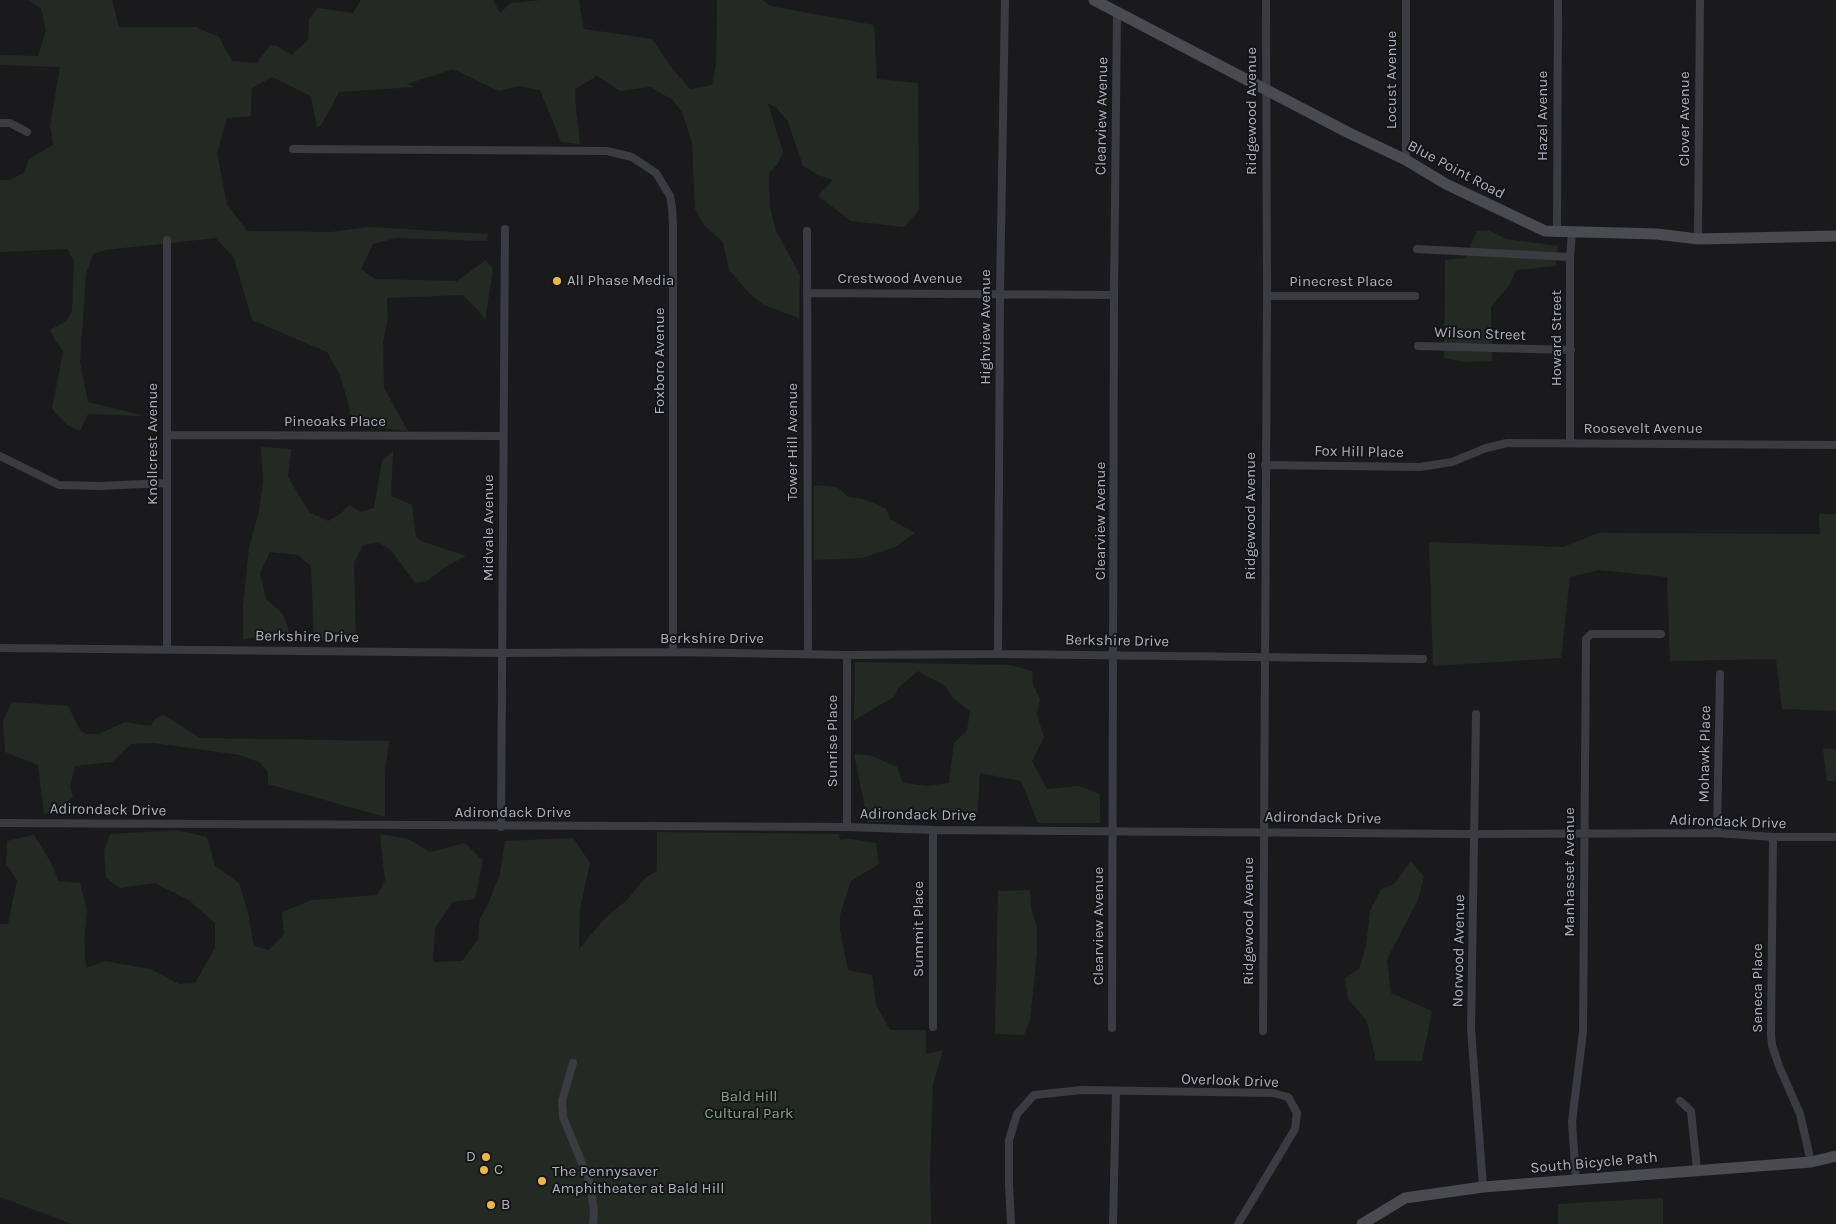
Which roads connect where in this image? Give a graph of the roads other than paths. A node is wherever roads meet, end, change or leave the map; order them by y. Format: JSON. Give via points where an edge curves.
{"nodes":[{"id":1,"x":1005,"y":0,"type":"edge"},
{"id":2,"x":1094,"y":0,"type":"edge"},
{"id":3,"x":1266,"y":0,"type":"edge"},
{"id":4,"x":1406,"y":0,"type":"edge"},
{"id":5,"x":1558,"y":0,"type":"edge"},
{"id":6,"x":1700,"y":0,"type":"edge"},
{"id":7,"x":1117,"y":13,"type":"junction"},
{"id":8,"x":1265,"y":88,"type":"junction"},
{"id":9,"x":0,"y":123,"type":"edge"},
{"id":10,"x":27,"y":132,"type":"dead end"},
{"id":11,"x":293,"y":149,"type":"dead end"},
{"id":12,"x":1406,"y":160,"type":"junction"},
{"id":13,"x":505,"y":229,"type":"dead end"},
{"id":14,"x":808,"y":231,"type":"dead end"},
{"id":15,"x":1556,"y":233,"type":"junction"},
{"id":16,"x":1572,"y":233,"type":"junction"},
{"id":17,"x":1836,"y":236,"type":"edge"},
{"id":18,"x":1698,"y":239,"type":"junction"},
{"id":19,"x":168,"y":240,"type":"dead end"},
{"id":20,"x":1417,"y":249,"type":"dead end"},
{"id":21,"x":1570,"y":257,"type":"junction"},
{"id":22,"x":807,"y":293,"type":"junction"},
{"id":23,"x":1000,"y":293,"type":"junction"},
{"id":24,"x":1114,"y":295,"type":"junction"},
{"id":25,"x":1267,"y":296,"type":"junction"},
{"id":26,"x":1415,"y":296,"type":"dead end"},
{"id":27,"x":1418,"y":346,"type":"dead end"},
{"id":28,"x":1571,"y":350,"type":"junction"},
{"id":29,"x":167,"y":436,"type":"junction"},
{"id":30,"x":503,"y":436,"type":"junction"},
{"id":31,"x":1570,"y":443,"type":"junction"},
{"id":32,"x":1836,"y":445,"type":"edge"},
{"id":33,"x":0,"y":456,"type":"edge"},
{"id":34,"x":1452,"y":462,"type":"joint"},
{"id":35,"x":1265,"y":464,"type":"junction"},
{"id":36,"x":166,"y":484,"type":"junction"},
{"id":37,"x":1661,"y":634,"type":"dead end"},
{"id":38,"x":0,"y":648,"type":"edge"},
{"id":39,"x":167,"y":649,"type":"junction"},
{"id":40,"x":673,"y":652,"type":"junction"},
{"id":41,"x":502,"y":653,"type":"junction"},
{"id":42,"x":808,"y":653,"type":"junction"},
{"id":43,"x":998,"y":654,"type":"junction"},
{"id":44,"x":847,"y":655,"type":"junction"},
{"id":45,"x":1114,"y":655,"type":"junction"},
{"id":46,"x":1264,"y":657,"type":"junction"},
{"id":47,"x":1423,"y":659,"type":"dead end"},
{"id":48,"x":1720,"y":674,"type":"dead end"},
{"id":49,"x":1476,"y":714,"type":"dead end"},
{"id":50,"x":0,"y":823,"type":"edge"},
{"id":51,"x":501,"y":826,"type":"junction"},
{"id":52,"x":847,"y":827,"type":"junction"},
{"id":53,"x":933,"y":830,"type":"junction"},
{"id":54,"x":1114,"y":830,"type":"junction"},
{"id":55,"x":1264,"y":832,"type":"junction"},
{"id":56,"x":1717,"y":833,"type":"junction"},
{"id":57,"x":1474,"y":834,"type":"junction"},
{"id":58,"x":1583,"y":834,"type":"junction"},
{"id":59,"x":1773,"y":837,"type":"junction"},
{"id":60,"x":1836,"y":837,"type":"edge"},
{"id":61,"x":933,"y":1027,"type":"dead end"},
{"id":62,"x":1112,"y":1028,"type":"dead end"},
{"id":63,"x":1262,"y":1031,"type":"dead end"},
{"id":64,"x":572,"y":1063,"type":"dead end"},
{"id":65,"x":1116,"y":1092,"type":"junction"},
{"id":66,"x":1680,"y":1101,"type":"dead end"},
{"id":67,"x":1836,"y":1156,"type":"edge"},
{"id":68,"x":1811,"y":1162,"type":"junction"},
{"id":69,"x":1697,"y":1170,"type":"junction"},
{"id":70,"x":1576,"y":1180,"type":"junction"},
{"id":71,"x":1483,"y":1187,"type":"junction"},
{"id":72,"x":593,"y":1224,"type":"edge"},
{"id":73,"x":1011,"y":1224,"type":"edge"},
{"id":74,"x":1113,"y":1224,"type":"edge"},
{"id":75,"x":1238,"y":1224,"type":"edge"},
{"id":76,"x":1362,"y":1224,"type":"edge"}],
"edges":[{"from":1,"to":23,"type":"street","name":"Highview Avenue"},
{"from":2,"to":7,"type":"street","name":"Blue Point Road"},
{"from":3,"to":8,"type":"street","name":"Ridgewood Avenue"},
{"from":4,"to":12,"type":"street","name":"Locust Avenue"},
{"from":5,"to":15,"type":"street","name":"Hazel Avenue"},
{"from":6,"to":18,"type":"street","name":"Clover Avenue"},
{"from":7,"to":8,"type":"street","name":"Blue Point Road"},
{"from":7,"to":24,"type":"street","name":"Clearview Avenue"},
{"from":8,"to":12,"type":"street","name":"Blue Point Road"},
{"from":8,"to":25,"type":"street","name":"Ridgewood Avenue"},
{"from":9,"to":10,"type":"street","via":[[10,123]]},
{"from":11,"to":40,"type":"street","name":"Foxboro Avenue","via":[[607,151],[632,157],[656,173],[670,196],[672,208]]},
{"from":12,"to":15,"type":"street","name":"Blue Point Road","via":[[1455,188],[1545,231]]},
{"from":13,"to":30,"type":"street","name":"Midvale Avenue"},
{"from":14,"to":22,"type":"street","name":"Tower Hill Avenue"},
{"from":15,"to":16,"type":"street","name":"Blue Point Road"},
{"from":16,"to":18,"type":"street","name":"Blue Point Road","via":[[1657,234]]},
{"from":16,"to":21,"type":"street","name":"Howard Street"},
{"from":17,"to":18,"type":"street","name":"Blue Point Road"},
{"from":19,"to":29,"type":"street","name":"Knollcrest Avenue"},
{"from":20,"to":21,"type":"street"},
{"from":21,"to":28,"type":"street","name":"Howard Street"},
{"from":22,"to":23,"type":"street","name":"Crestwood Avenue"},
{"from":22,"to":42,"type":"street","name":"Tower Hill Avenue"},
{"from":23,"to":24,"type":"street","name":"Crestwood Avenue"},
{"from":23,"to":43,"type":"street","name":"Highview Avenue"},
{"from":24,"to":45,"type":"street","name":"Clearview Avenue"},
{"from":25,"to":26,"type":"street","name":"Pinecrest Place"},
{"from":25,"to":35,"type":"street","name":"Ridgewood Avenue"},
{"from":27,"to":28,"type":"street","name":"Wilson Street"},
{"from":28,"to":31,"type":"street","name":"Howard Street"},
{"from":29,"to":30,"type":"street","name":"Pineoaks Place"},
{"from":29,"to":36,"type":"street","name":"Knollcrest Avenue"},
{"from":30,"to":41,"type":"street","name":"Midvale Avenue"},
{"from":31,"to":32,"type":"street","name":"Roosevelt Avenue"},
{"from":31,"to":34,"type":"street","name":"Roosevelt Avenue","via":[[1507,442]]},
{"from":33,"to":36,"type":"street","via":[[59,485]]},
{"from":34,"to":35,"type":"street","name":"Fox Hill Place","via":[[1420,467]]},
{"from":35,"to":46,"type":"street","name":"Ridgewood Avenue"},
{"from":36,"to":39,"type":"street","name":"Knollcrest Avenue"},
{"from":37,"to":58,"type":"street","name":"Manhasset Avenue","via":[[1592,634],[1586,639]]},
{"from":38,"to":39,"type":"street","name":"Berkshire Drive"},
{"from":39,"to":41,"type":"street","name":"Berkshire Drive"},
{"from":40,"to":41,"type":"street","name":"Berkshire Drive"},
{"from":40,"to":42,"type":"street","name":"Berkshire Drive"},
{"from":41,"to":51,"type":"street","name":"Midvale Avenue"},
{"from":42,"to":44,"type":"street","name":"Berkshire Drive"},
{"from":43,"to":44,"type":"street","name":"Berkshire Drive"},
{"from":43,"to":45,"type":"street","name":"Berkshire Drive"},
{"from":44,"to":52,"type":"street","name":"Sunrise Place"},
{"from":45,"to":46,"type":"street","name":"Berkshire Drive"},
{"from":45,"to":54,"type":"street","name":"Clearview Avenue"},
{"from":46,"to":47,"type":"street","name":"Berkshire Drive"},
{"from":46,"to":55,"type":"street","name":"Ridgewood Avenue"},
{"from":48,"to":56,"type":"street","name":"Mohawk Place"},
{"from":49,"to":57,"type":"street","name":"Norwood Avenue"},
{"from":50,"to":51,"type":"street","name":"Adirondack Drive"},
{"from":51,"to":52,"type":"street","name":"Adirondack Drive"},
{"from":52,"to":53,"type":"street","name":"Adirondack Drive"},
{"from":53,"to":54,"type":"street","name":"Adirondack Drive"},
{"from":53,"to":61,"type":"street","name":"Summit Place"},
{"from":54,"to":55,"type":"street","name":"Adirondack Drive"},
{"from":54,"to":62,"type":"street","name":"Clearview Avenue"},
{"from":55,"to":57,"type":"street","name":"Adirondack Drive"},
{"from":55,"to":63,"type":"street","name":"Ridgewood Avenue"},
{"from":56,"to":58,"type":"street","name":"Adirondack Drive"},
{"from":56,"to":59,"type":"street","name":"Adirondack Drive"},
{"from":57,"to":58,"type":"street","name":"Adirondack Drive"},
{"from":57,"to":71,"type":"street","name":"Norwood Avenue","via":[[1471,1029]]},
{"from":58,"to":70,"type":"street","name":"Manhasset Avenue","via":[[1583,1032],[1572,1122]]},
{"from":59,"to":60,"type":"street","name":"Adirondack Drive"},
{"from":59,"to":68,"type":"street","name":"Seneca Place","via":[[1771,1034],[1779,1066],[1800,1114]]},
{"from":64,"to":72,"type":"street","via":[[562,1101],[563,1117],[590,1183]]},
{"from":65,"to":73,"type":"street","name":"Overlook Drive","via":[[1081,1090],[1034,1095],[1017,1114],[1010,1140]]},
{"from":65,"to":74,"type":"street"},
{"from":65,"to":75,"type":"street","name":"Overlook Drive","via":[[1274,1093],[1288,1097],[1297,1113],[1295,1129]]},
{"from":66,"to":69,"type":"street","via":[[1691,1111]]},
{"from":67,"to":68,"type":"street","name":"South Bicycle Path"},
{"from":68,"to":69,"type":"street","name":"South Bicycle Path"},
{"from":69,"to":70,"type":"street","name":"South Bicycle Path"},
{"from":70,"to":71,"type":"street","name":"South Bicycle Path"},
{"from":71,"to":76,"type":"street","name":"South Bicycle Path","via":[[1405,1198]]}]}
